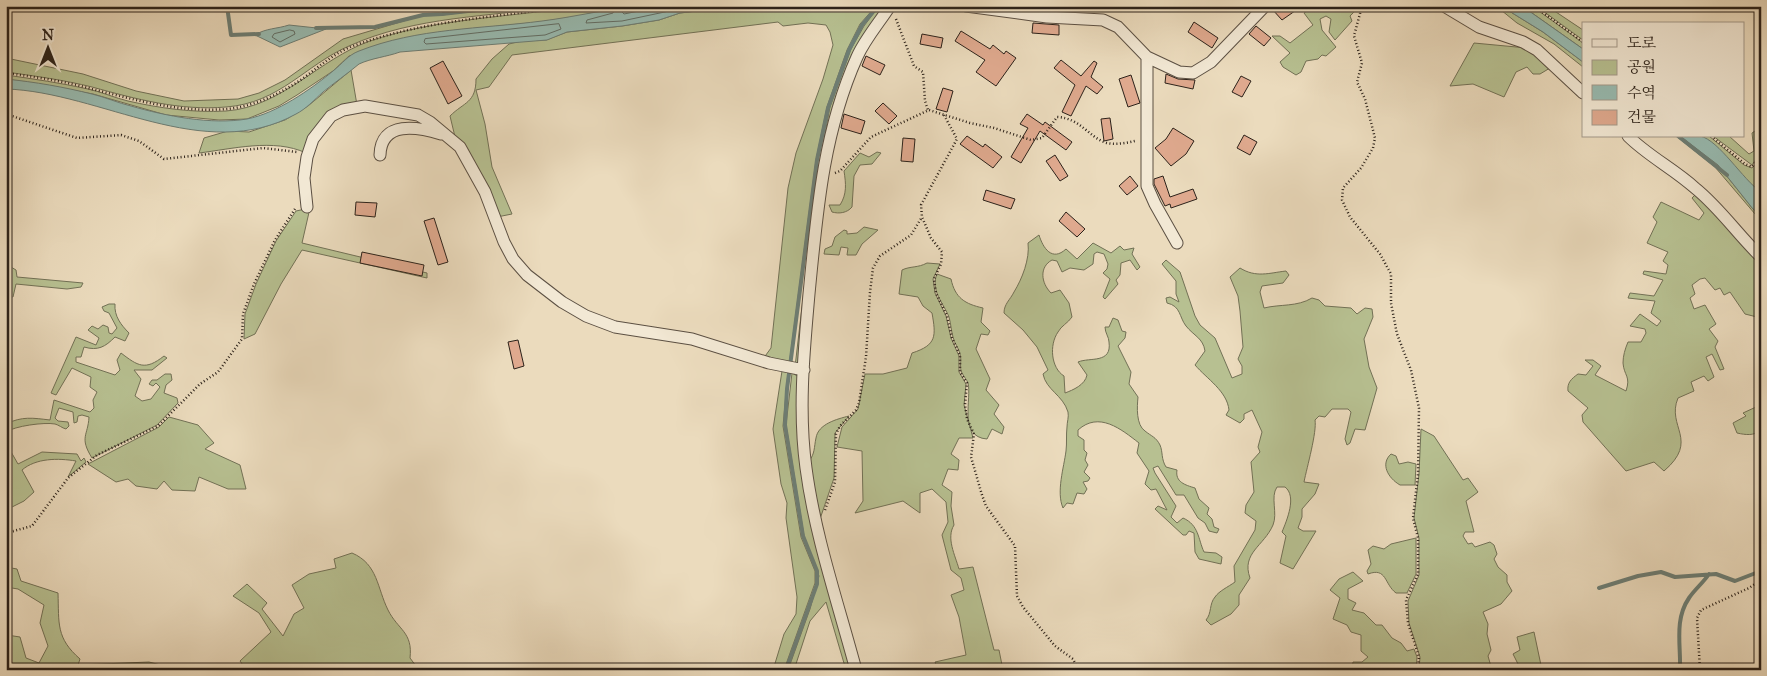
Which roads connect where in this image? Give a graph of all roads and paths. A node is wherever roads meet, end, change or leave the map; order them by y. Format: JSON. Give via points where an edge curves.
{"nodes":[{"id":1,"x":572,"y":6,"type":"edge"},
{"id":2,"x":966,"y":6,"type":"edge"},
{"id":3,"x":1265,"y":6,"type":"edge"},
{"id":4,"x":1362,"y":6,"type":"edge"},
{"id":5,"x":1444,"y":6,"type":"edge"},
{"id":6,"x":1534,"y":6,"type":"edge"},
{"id":7,"x":892,"y":10,"type":"edge"},
{"id":8,"x":1582,"y":41,"type":"edge"},
{"id":9,"x":1147,"y":58,"type":"junction"},
{"id":10,"x":6,"y":73,"type":"edge"},
{"id":11,"x":1582,"y":92,"type":"edge"},
{"id":12,"x":928,"y":110,"type":"junction"},
{"id":13,"x":6,"y":114,"type":"edge"},
{"id":14,"x":944,"y":115,"type":"junction"},
{"id":15,"x":1761,"y":134,"type":"edge"},
{"id":16,"x":444,"y":136,"type":"junction"},
{"id":17,"x":1630,"y":138,"type":"edge"},
{"id":18,"x":1713,"y":138,"type":"edge"},
{"id":19,"x":1146,"y":139,"type":"junction"},
{"id":20,"x":1761,"y":154,"type":"edge"},
{"id":21,"x":380,"y":155,"type":"dead end"},
{"id":22,"x":307,"y":157,"type":"junction"},
{"id":23,"x":822,"y":173,"type":"junction"},
{"id":24,"x":307,"y":207,"type":"joint"},
{"id":25,"x":922,"y":217,"type":"junction"},
{"id":26,"x":1177,"y":243,"type":"dead end"},
{"id":27,"x":1761,"y":257,"type":"edge"},
{"id":28,"x":796,"y":369,"type":"junction"},
{"id":29,"x":819,"y":530,"type":"junction"},
{"id":30,"x":6,"y":533,"type":"edge"},
{"id":31,"x":1761,"y":580,"type":"edge"},
{"id":32,"x":856,"y":670,"type":"edge"},
{"id":33,"x":1078,"y":670,"type":"edge"},
{"id":34,"x":1418,"y":670,"type":"edge"},
{"id":35,"x":1700,"y":670,"type":"edge"}],
"edges":[{"from":1,"to":10,"type":"path","via":[[438,22],[403,30],[350,47],[280,92],[254,104],[227,109],[173,107],[128,100],[69,84]]},
{"from":2,"to":9,"type":"street","via":[[1047,17],[1103,20],[1118,27]]},
{"from":3,"to":9,"type":"street","via":[[1211,62],[1198,71],[1179,72]]},
{"from":4,"to":34,"type":"path","via":[[1354,36],[1362,63],[1357,82],[1365,100],[1374,138],[1373,148],[1362,168],[1343,188],[1342,200],[1350,217],[1380,254],[1391,274],[1394,321],[1411,370],[1419,408],[1418,474],[1413,518],[1418,538],[1418,574],[1406,600],[1408,623],[1419,657]]},
{"from":5,"to":11,"type":"street","via":[[1479,27],[1537,50]]},
{"from":6,"to":8,"type":"path"},
{"from":7,"to":12,"type":"path","via":[[914,66],[923,72]]},
{"from":7,"to":23,"type":"street","via":[[857,56]]},
{"from":9,"to":19,"type":"street"},
{"from":12,"to":14,"type":"path"},
{"from":12,"to":23,"type":"path","via":[[870,137],[840,172]]},
{"from":13,"to":22,"type":"path","via":[[77,138],[121,135],[139,141],[164,159],[263,148],[292,150]]},
{"from":14,"to":19,"type":"path","via":[[1031,140],[1042,138],[1057,117],[1067,118],[1105,143]]},
{"from":14,"to":25,"type":"path","via":[[957,139],[921,205]]},
{"from":15,"to":20,"type":"path","via":[[1758,139]]},
{"from":16,"to":21,"type":"street","via":[[413,128],[398,128],[383,141]]},
{"from":16,"to":22,"type":"street","via":[[418,115],[365,106],[331,116],[314,139]]},
{"from":16,"to":28,"type":"street","via":[[460,147],[473,167],[513,259],[527,275],[562,302],[615,327],[692,339]]},
{"from":17,"to":27,"type":"street","via":[[1715,205]]},
{"from":18,"to":20,"type":"path","via":[[1752,167]]},
{"from":19,"to":26,"type":"street","via":[[1147,186]]},
{"from":22,"to":24,"type":"street","via":[[304,178]]},
{"from":23,"to":28,"type":"street"},
{"from":24,"to":30,"type":"path","via":[[295,209],[275,240],[243,314],[242,339],[218,372],[193,390],[158,426],[97,456],[68,478],[32,526]]},
{"from":25,"to":29,"type":"path","via":[[911,235],[880,256],[873,268],[859,403],[836,434],[835,482]]},
{"from":25,"to":33,"type":"path","via":[[931,238],[942,252],[934,279],[936,293],[960,355],[960,372],[967,383],[966,412],[974,434],[971,456],[982,495],[986,506],[1015,546],[1017,596],[1023,607],[1055,646],[1073,659]]},
{"from":28,"to":29,"type":"street","via":[[806,468]]},
{"from":29,"to":32,"type":"street"},
{"from":31,"to":35,"type":"path","via":[[1701,610],[1696,618]]}]}
